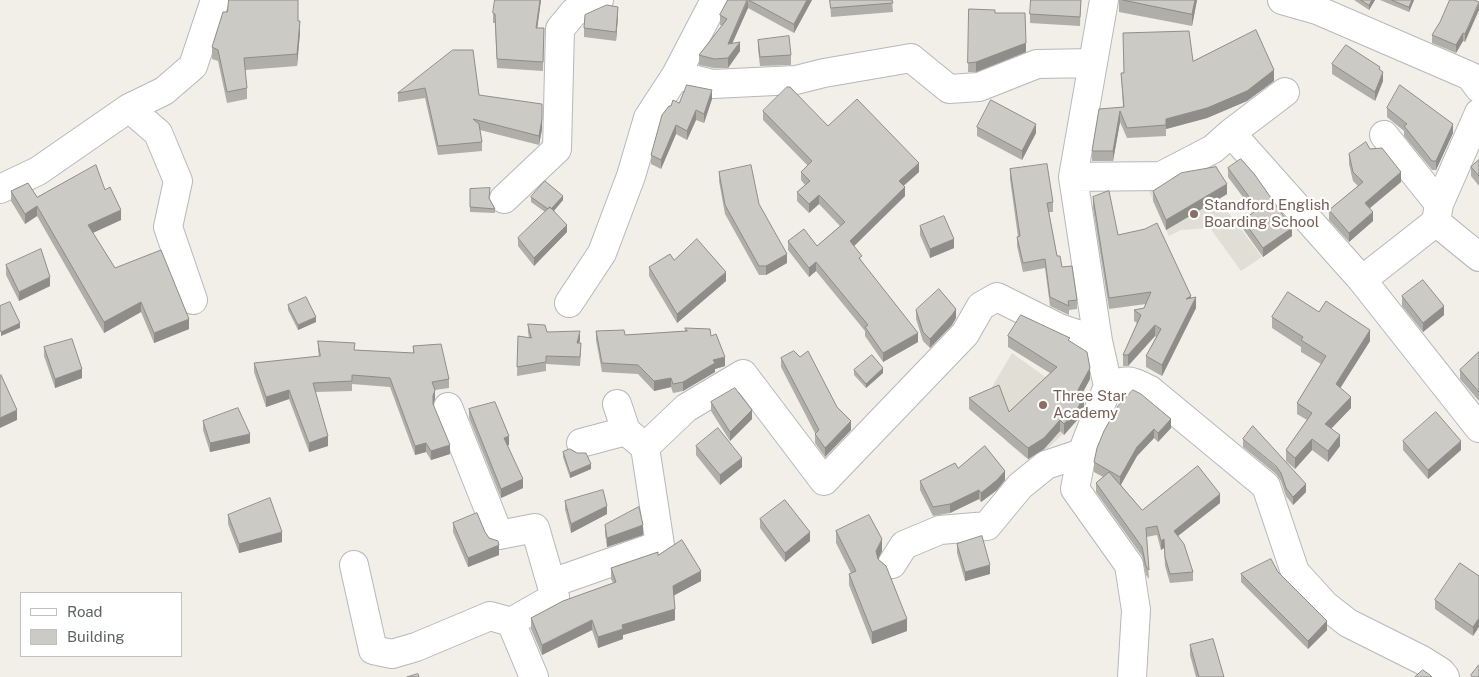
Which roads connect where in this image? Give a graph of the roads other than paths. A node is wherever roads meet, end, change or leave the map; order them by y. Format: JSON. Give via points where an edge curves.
{"nodes":[{"id":1,"x":216,"y":0,"type":"edge"},
{"id":2,"x":599,"y":0,"type":"edge"},
{"id":3,"x":715,"y":0,"type":"edge"},
{"id":4,"x":1104,"y":0,"type":"edge"},
{"id":5,"x":1282,"y":0,"type":"edge"},
{"id":6,"x":1093,"y":63,"type":"junction"},
{"id":7,"x":676,"y":75,"type":"junction"},
{"id":8,"x":1479,"y":88,"type":"edge"},
{"id":9,"x":1285,"y":92,"type":"dead end"},
{"id":10,"x":129,"y":108,"type":"junction"},
{"id":11,"x":1477,"y":125,"type":"edge"},
{"id":12,"x":1231,"y":133,"type":"junction"},
{"id":13,"x":1384,"y":135,"type":"dead end"},
{"id":14,"x":1073,"y":176,"type":"junction"},
{"id":15,"x":0,"y":189,"type":"edge"},
{"id":16,"x":504,"y":199,"type":"dead end"},
{"id":17,"x":1438,"y":213,"type":"junction"},
{"id":18,"x":1479,"y":257,"type":"edge"},
{"id":19,"x":1362,"y":280,"type":"junction"},
{"id":20,"x":193,"y":300,"type":"dead end"},
{"id":21,"x":569,"y":303,"type":"dead end"},
{"id":22,"x":1098,"y":341,"type":"junction"},
{"id":23,"x":1108,"y":386,"type":"junction"},
{"id":24,"x":617,"y":404,"type":"dead end"},
{"id":25,"x":448,"y":407,"type":"dead end"},
{"id":26,"x":1479,"y":428,"type":"edge"},
{"id":27,"x":636,"y":439,"type":"junction"},
{"id":28,"x":581,"y":443,"type":"dead end"},
{"id":29,"x":1082,"y":453,"type":"junction"},
{"id":30,"x":892,"y":564,"type":"dead end"},
{"id":31,"x":354,"y":565,"type":"dead end"},
{"id":32,"x":552,"y":583,"type":"junction"},
{"id":33,"x":510,"y":622,"type":"junction"},
{"id":34,"x":534,"y":677,"type":"edge"},
{"id":35,"x":1132,"y":677,"type":"edge"},
{"id":36,"x":1445,"y":677,"type":"edge"}],
"edges":[{"from":1,"to":10,"type":"street","via":[[193,66],[164,90]]},
{"from":2,"to":16,"type":"street","via":[[574,12],[560,29],[557,149]]},
{"from":3,"to":7,"type":"street"},
{"from":4,"to":6,"type":"street"},
{"from":5,"to":8,"type":"street","via":[[1317,10],[1470,76]]},
{"from":6,"to":7,"type":"street","via":[[1037,64],[979,87],[949,89],[911,58],[796,80],[713,84]]},
{"from":6,"to":14,"type":"street"},
{"from":7,"to":21,"type":"street","via":[[648,118],[602,253]]},
{"from":9,"to":12,"type":"street"},
{"from":10,"to":15,"type":"street","via":[[38,171]]},
{"from":10,"to":20,"type":"street","via":[[158,133],[178,181],[168,227]]},
{"from":11,"to":17,"type":"street"},
{"from":12,"to":14,"type":"street","via":[[1213,149],[1161,176]]},
{"from":12,"to":19,"type":"street"},
{"from":13,"to":17,"type":"street"},
{"from":14,"to":22,"type":"street"},
{"from":17,"to":18,"type":"street"},
{"from":17,"to":19,"type":"street"},
{"from":19,"to":26,"type":"street"},
{"from":22,"to":23,"type":"street"},
{"from":22,"to":27,"type":"street","via":[[1059,328],[997,298],[981,306],[966,334],[824,481],[743,374]]},
{"from":23,"to":29,"type":"street"},
{"from":23,"to":36,"type":"street","via":[[1122,380],[1150,390],[1266,486],[1295,572],[1325,605],[1348,623],[1422,660]]},
{"from":24,"to":27,"type":"street"},
{"from":25,"to":32,"type":"street","via":[[500,535],[535,528]]},
{"from":27,"to":28,"type":"street"},
{"from":27,"to":32,"type":"street","via":[[660,545]]},
{"from":29,"to":30,"type":"street","via":[[1046,465],[1020,486],[987,526],[940,530],[904,545]]},
{"from":29,"to":35,"type":"street","via":[[1075,489],[1129,565],[1136,610]]},
{"from":31,"to":33,"type":"street","via":[[373,650],[392,654],[490,616]]},
{"from":32,"to":33,"type":"street","via":[[555,597]]},
{"from":33,"to":34,"type":"street"}]}
